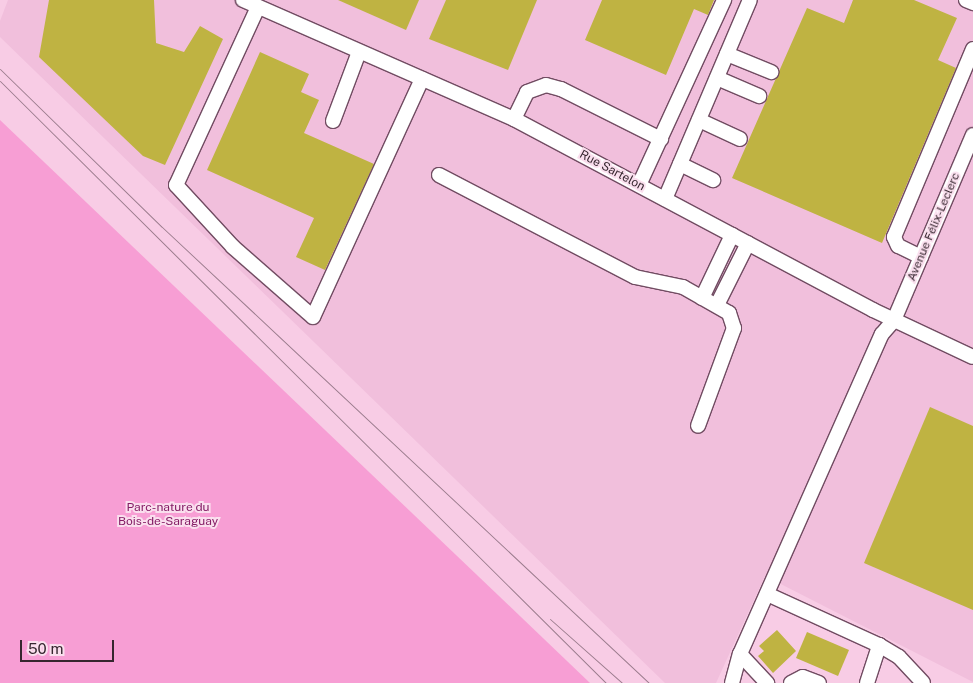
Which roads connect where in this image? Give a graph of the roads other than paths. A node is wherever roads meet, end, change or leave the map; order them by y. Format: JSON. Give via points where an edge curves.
{"nodes":[{"id":1,"x":243,"y":0,"type":"edge"},
{"id":2,"x":724,"y":0,"type":"edge"},
{"id":3,"x":750,"y":0,"type":"edge"},
{"id":4,"x":966,"y":0,"type":"edge"},
{"id":5,"x":973,"y":3,"type":"edge"},
{"id":6,"x":258,"y":7,"type":"junction"},
{"id":7,"x":973,"y":49,"type":"edge"},
{"id":8,"x":359,"y":52,"type":"junction"},
{"id":9,"x":727,"y":54,"type":"junction"},
{"id":10,"x":771,"y":72,"type":"dead end"},
{"id":11,"x":717,"y":78,"type":"junction"},
{"id":12,"x":422,"y":80,"type":"junction"},
{"id":13,"x":759,"y":96,"type":"dead end"},
{"id":14,"x":514,"y":119,"type":"junction"},
{"id":15,"x":699,"y":120,"type":"junction"},
{"id":16,"x":333,"y":122,"type":"dead end"},
{"id":17,"x":973,"y":135,"type":"edge"},
{"id":18,"x":662,"y":139,"type":"junction"},
{"id":19,"x":740,"y":139,"type":"dead end"},
{"id":20,"x":969,"y":154,"type":"edge"},
{"id":21,"x":680,"y":164,"type":"junction"},
{"id":22,"x":439,"y":175,"type":"dead end"},
{"id":23,"x":713,"y":180,"type":"dead end"},
{"id":24,"x":639,"y":185,"type":"junction"},
{"id":25,"x":665,"y":199,"type":"junction"},
{"id":26,"x":732,"y":234,"type":"junction"},
{"id":27,"x":748,"y":243,"type":"junction"},
{"id":28,"x":921,"y":257,"type":"junction"},
{"id":29,"x":702,"y":298,"type":"junction"},
{"id":30,"x":717,"y":305,"type":"junction"},
{"id":31,"x":894,"y":320,"type":"junction"},
{"id":32,"x":973,"y":357,"type":"edge"},
{"id":33,"x":698,"y":426,"type":"dead end"},
{"id":34,"x":768,"y":594,"type":"junction"},
{"id":35,"x":879,"y":645,"type":"junction"},
{"id":36,"x":740,"y":654,"type":"junction"},
{"id":37,"x":732,"y":683,"type":"edge"},
{"id":38,"x":767,"y":683,"type":"edge"},
{"id":39,"x":791,"y":683,"type":"edge"},
{"id":40,"x":819,"y":683,"type":"edge"},
{"id":41,"x":866,"y":683,"type":"edge"},
{"id":42,"x":923,"y":683,"type":"edge"}],
"edges":[{"from":1,"to":6,"type":"street","name":"Rue Sartelon"},
{"from":2,"to":18,"type":"street"},
{"from":3,"to":9,"type":"street"},
{"from":4,"to":5,"type":"street"},
{"from":6,"to":8,"type":"street","name":"Rue Sartelon"},
{"from":6,"to":12,"type":"street","via":[[176,185],[233,247],[313,317]]},
{"from":7,"to":28,"type":"street","via":[[894,237],[898,246]]},
{"from":8,"to":12,"type":"street","name":"Rue Sartelon"},
{"from":8,"to":16,"type":"street"},
{"from":9,"to":10,"type":"street"},
{"from":9,"to":11,"type":"street"},
{"from":11,"to":13,"type":"street"},
{"from":11,"to":15,"type":"street"},
{"from":12,"to":14,"type":"street","name":"Rue Sartelon"},
{"from":14,"to":18,"type":"street","via":[[527,92],[546,85],[562,89]]},
{"from":14,"to":24,"type":"street","name":"Rue Sartelon"},
{"from":15,"to":19,"type":"street"},
{"from":15,"to":21,"type":"street"},
{"from":17,"to":20,"type":"street","name":"Avenue Félix-Leclerc"},
{"from":18,"to":24,"type":"street"},
{"from":20,"to":28,"type":"street","name":"Avenue Félix-Leclerc"},
{"from":21,"to":23,"type":"street"},
{"from":21,"to":25,"type":"street"},
{"from":22,"to":29,"type":"street","via":[[635,277],[675,284]]},
{"from":24,"to":25,"type":"street","name":"Rue Sartelon"},
{"from":25,"to":26,"type":"street","name":"Rue Sartelon"},
{"from":26,"to":27,"type":"street","name":"Rue Sartelon"},
{"from":26,"to":29,"type":"street"},
{"from":27,"to":30,"type":"street"},
{"from":27,"to":31,"type":"street","name":"Rue Sartelon"},
{"from":28,"to":31,"type":"street","name":"Avenue Félix-Leclerc"},
{"from":29,"to":30,"type":"street"},
{"from":30,"to":33,"type":"street","via":[[732,317],[734,328]]},
{"from":31,"to":32,"type":"street","name":"Rue Sartelon"},
{"from":31,"to":34,"type":"street","name":"Avenue Félix-Leclerc","via":[[882,334]]},
{"from":34,"to":35,"type":"street"},
{"from":34,"to":36,"type":"street","name":"Avenue Félix-Leclerc"},
{"from":35,"to":41,"type":"street"},
{"from":35,"to":42,"type":"street","via":[[900,658]]},
{"from":36,"to":37,"type":"street","name":"Avenue Félix-Leclerc"},
{"from":36,"to":38,"type":"street"},
{"from":39,"to":40,"type":"street","via":[[802,677]]}]}
